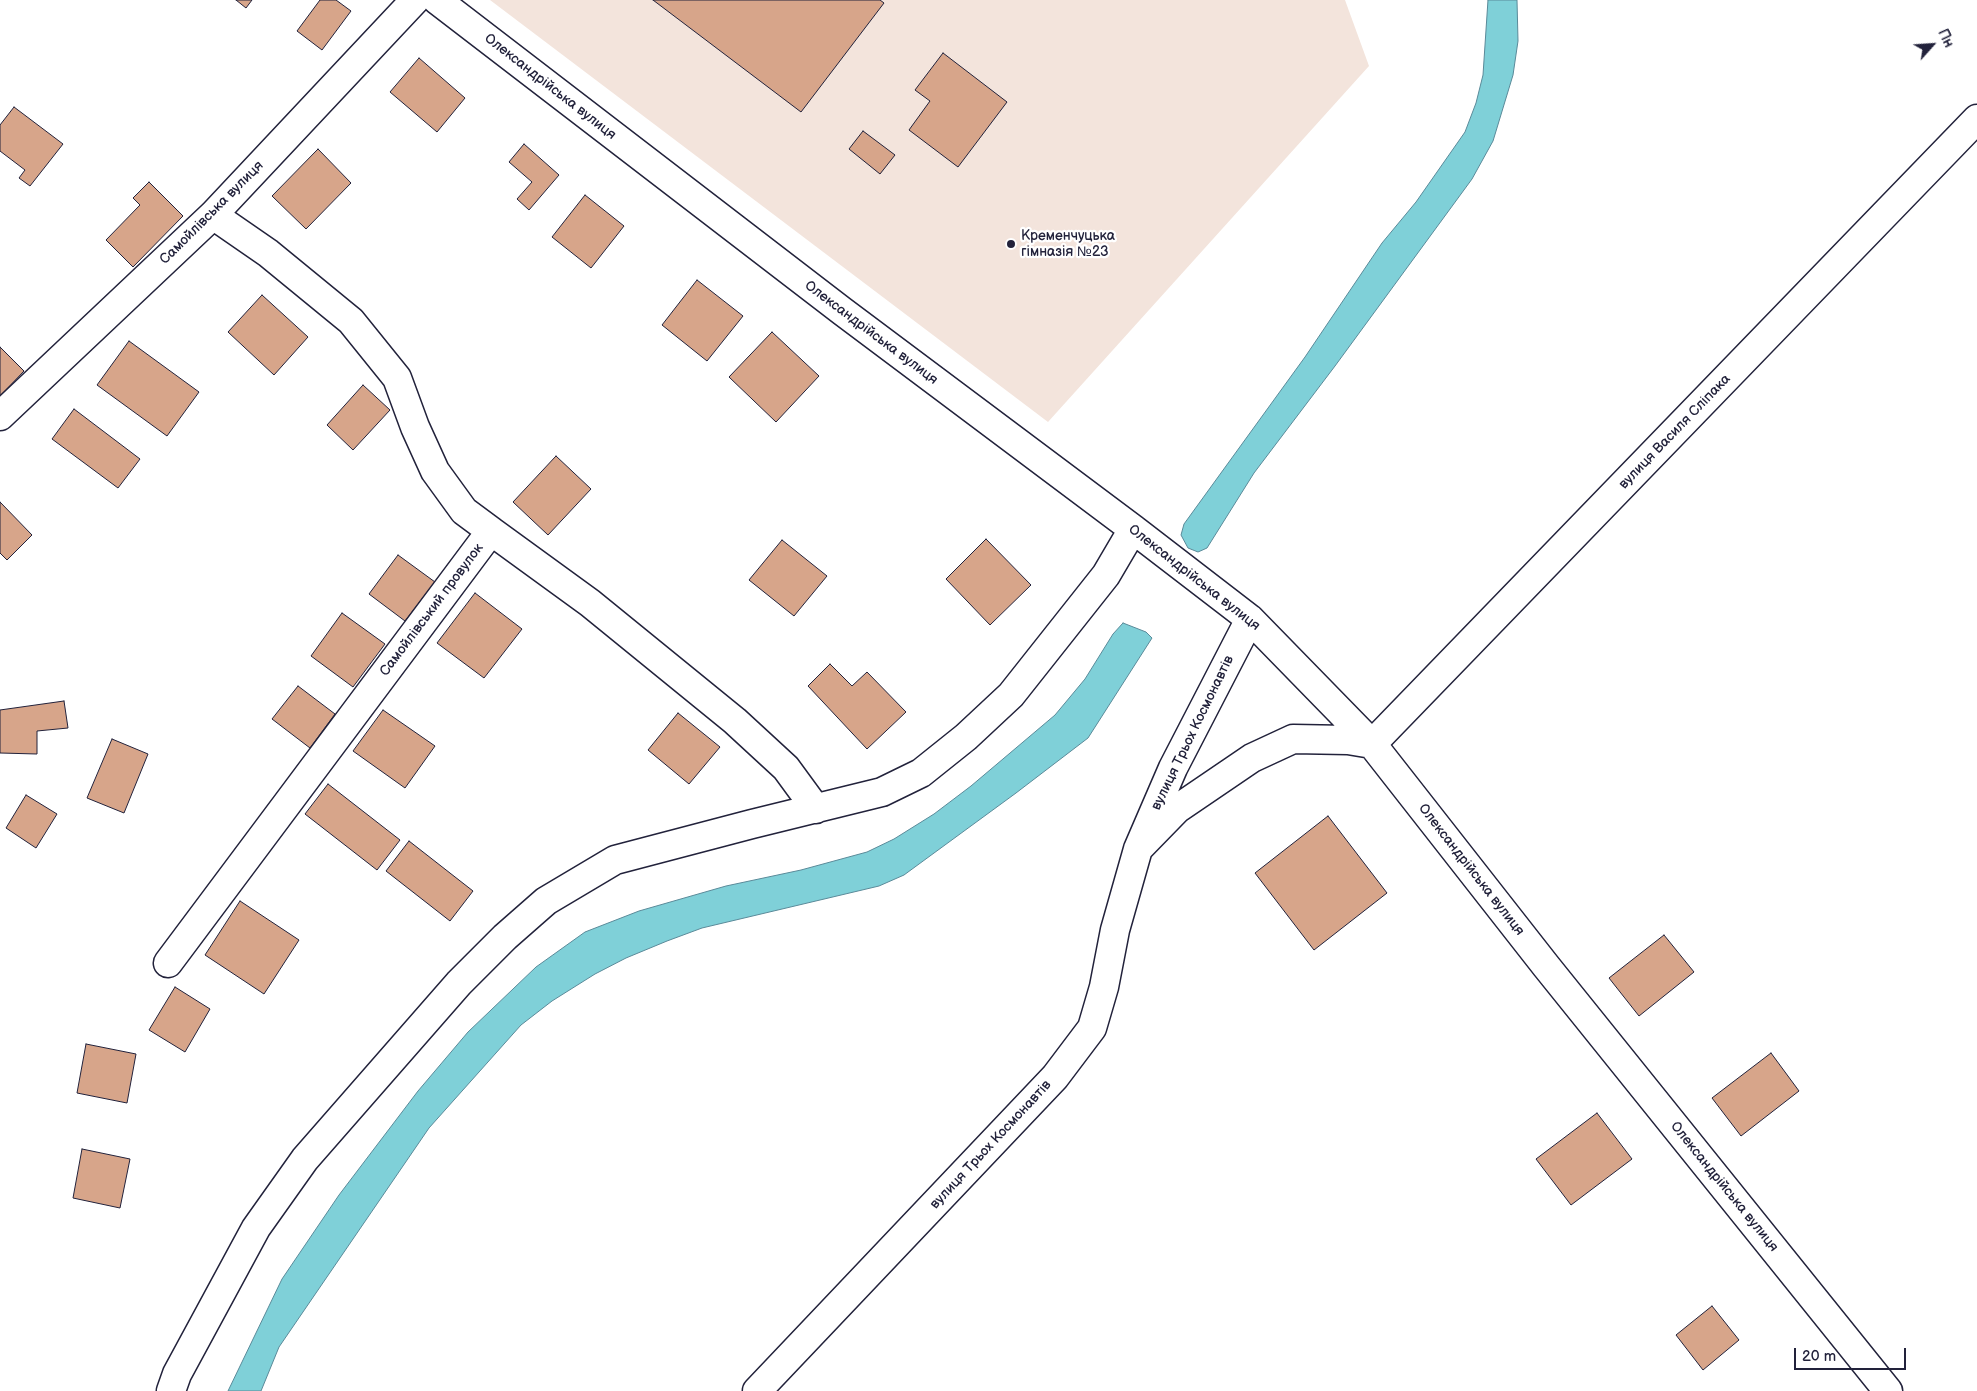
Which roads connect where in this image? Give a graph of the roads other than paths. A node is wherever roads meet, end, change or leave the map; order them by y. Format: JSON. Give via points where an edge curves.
{"nodes":[{"id":1,"x":415,"y":0,"type":"edge"},
{"id":2,"x":437,"y":0,"type":"edge"},
{"id":3,"x":1977,"y":119,"type":"edge"},
{"id":4,"x":213,"y":215,"type":"junction"},
{"id":5,"x":0,"y":416,"type":"edge"},
{"id":6,"x":1134,"y":529,"type":"junction"},
{"id":7,"x":491,"y":531,"type":"junction"},
{"id":8,"x":1250,"y":619,"type":"junction"},
{"id":9,"x":1372,"y":744,"type":"junction"},
{"id":10,"x":816,"y":809,"type":"junction"},
{"id":11,"x":1138,"y":849,"type":"junction"},
{"id":12,"x":168,"y":964,"type":"dead end"},
{"id":13,"x":171,"y":1391,"type":"edge"},
{"id":14,"x":757,"y":1391,"type":"edge"},
{"id":15,"x":1888,"y":1391,"type":"edge"}],
"edges":[{"from":1,"to":4,"type":"street","name":"Самойлівська вулиця"},
{"from":2,"to":6,"type":"street","name":"Олександрійська вулиця","via":[[842,311]]},
{"from":3,"to":9,"type":"street","name":"вулиця Василя Сліпака"},
{"from":4,"to":5,"type":"street","name":"Самойлівська вулиця"},
{"from":4,"to":7,"type":"street","name":"Самойлівський провулок","via":[[268,253],[352,322],[397,378],[435,471],[464,511]]},
{"from":6,"to":8,"type":"street","name":"Олександрійська вулиця"},
{"from":6,"to":10,"type":"street","via":[[1106,575],[1053,644],[1011,695],[966,737],[921,774],[882,792]]},
{"from":7,"to":10,"type":"street","via":[[590,602],[735,721],[786,768]]},
{"from":7,"to":12,"type":"street","name":"Самойлівський провулок"},
{"from":8,"to":9,"type":"street","name":"Олександрійська вулиця"},
{"from":8,"to":11,"type":"street","name":"вулиця Трьох Космонавтів","via":[[1173,768]]},
{"from":9,"to":11,"type":"street","name":"вулиця Трьох Космонавтів","via":[[1348,740],[1293,740],[1285,743],[1252,758],[1177,808]]},
{"from":9,"to":15,"type":"street","name":"Олександрійська вулиця"},
{"from":10,"to":13,"type":"street","via":[[615,860],[546,901],[504,937],[458,983],[305,1159],[256,1228],[177,1374]]},
{"from":11,"to":14,"type":"street","name":"вулиця Трьох Космонавтів","via":[[1092,1028],[1055,1077]]}]}
